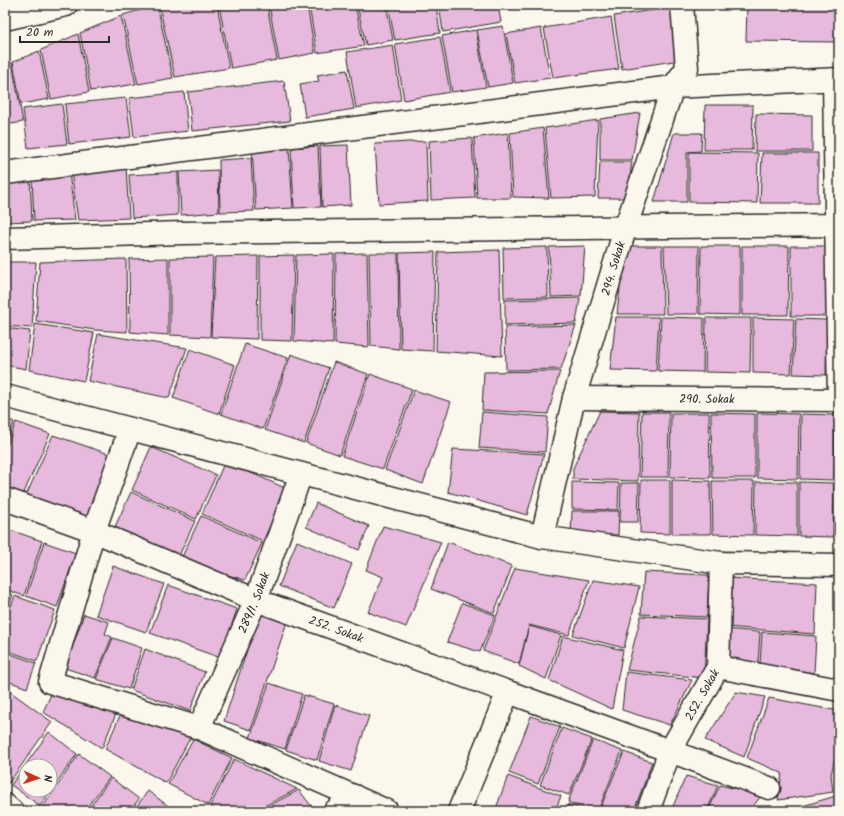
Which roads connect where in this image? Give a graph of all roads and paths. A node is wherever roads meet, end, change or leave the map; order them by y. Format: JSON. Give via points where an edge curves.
{"nodes":[{"id":1,"x":65,"y":5,"type":"edge"},
{"id":2,"x":682,"y":5,"type":"edge"},
{"id":3,"x":5,"y":18,"type":"edge"},
{"id":4,"x":836,"y":80,"type":"edge"},
{"id":5,"x":672,"y":87,"type":"junction"},
{"id":6,"x":5,"y":173,"type":"edge"},
{"id":7,"x":837,"y":225,"type":"edge"},
{"id":8,"x":626,"y":226,"type":"junction"},
{"id":9,"x":5,"y":238,"type":"edge"},
{"id":10,"x":5,"y":396,"type":"edge"},
{"id":11,"x":574,"y":398,"type":"junction"},
{"id":12,"x":839,"y":401,"type":"edge"},
{"id":13,"x":130,"y":429,"type":"junction"},
{"id":14,"x":301,"y":474,"type":"junction"},
{"id":15,"x":5,"y":499,"type":"edge"},
{"id":16,"x":94,"y":531,"type":"junction"},
{"id":17,"x":542,"y":537,"type":"junction"},
{"id":18,"x":721,"y":563,"type":"junction"},
{"id":19,"x":839,"y":565,"type":"edge"},
{"id":20,"x":256,"y":600,"type":"junction"},
{"id":21,"x":718,"y":668,"type":"junction"},
{"id":22,"x":839,"y":690,"type":"edge"},
{"id":23,"x":508,"y":692,"type":"junction"},
{"id":24,"x":199,"y":728,"type":"junction"},
{"id":25,"x":670,"y":751,"type":"junction"},
{"id":26,"x":769,"y":788,"type":"dead end"},
{"id":27,"x":354,"y":796,"type":"junction"},
{"id":28,"x":5,"y":805,"type":"edge"},
{"id":29,"x":12,"y":811,"type":"edge"},
{"id":30,"x":335,"y":811,"type":"edge"},
{"id":31,"x":387,"y":811,"type":"edge"},
{"id":32,"x":460,"y":811,"type":"edge"},
{"id":33,"x":648,"y":811,"type":"edge"}],
"edges":[{"from":1,"to":3,"type":"street"},
{"from":2,"to":5,"type":"street","name":"294. Sokak","via":[[687,68]]},
{"from":4,"to":5,"type":"street"},
{"from":4,"to":7,"type":"street"},
{"from":5,"to":6,"type":"street"},
{"from":5,"to":8,"type":"street","name":"294. Sokak"},
{"from":7,"to":8,"type":"street"},
{"from":7,"to":12,"type":"street"},
{"from":8,"to":9,"type":"street"},
{"from":8,"to":11,"type":"street","name":"294. Sokak"},
{"from":10,"to":13,"type":"street"},
{"from":11,"to":12,"type":"street","name":"290. Sokak"},
{"from":11,"to":17,"type":"street","name":"294. Sokak"},
{"from":13,"to":14,"type":"street"},
{"from":13,"to":16,"type":"street"},
{"from":14,"to":17,"type":"street"},
{"from":14,"to":20,"type":"street","name":"289/1. Sokak"},
{"from":15,"to":16,"type":"street","name":"252. Sokak"},
{"from":16,"to":20,"type":"street","name":"252. Sokak"},
{"from":16,"to":24,"type":"street","via":[[50,682]]},
{"from":17,"to":18,"type":"street"},
{"from":18,"to":19,"type":"street"},
{"from":18,"to":21,"type":"street","name":"252. Sokak"},
{"from":20,"to":23,"type":"street","name":"252. Sokak"},
{"from":20,"to":24,"type":"street","name":"289/1. Sokak"},
{"from":21,"to":22,"type":"street"},
{"from":21,"to":25,"type":"street","name":"252. Sokak"},
{"from":23,"to":25,"type":"street","name":"252. Sokak"},
{"from":23,"to":32,"type":"street"},
{"from":24,"to":27,"type":"street"},
{"from":25,"to":26,"type":"street","name":"252. Sokak"},
{"from":25,"to":33,"type":"street"},
{"from":27,"to":30,"type":"street"},
{"from":27,"to":31,"type":"street"},
{"from":28,"to":29,"type":"street"}]}
